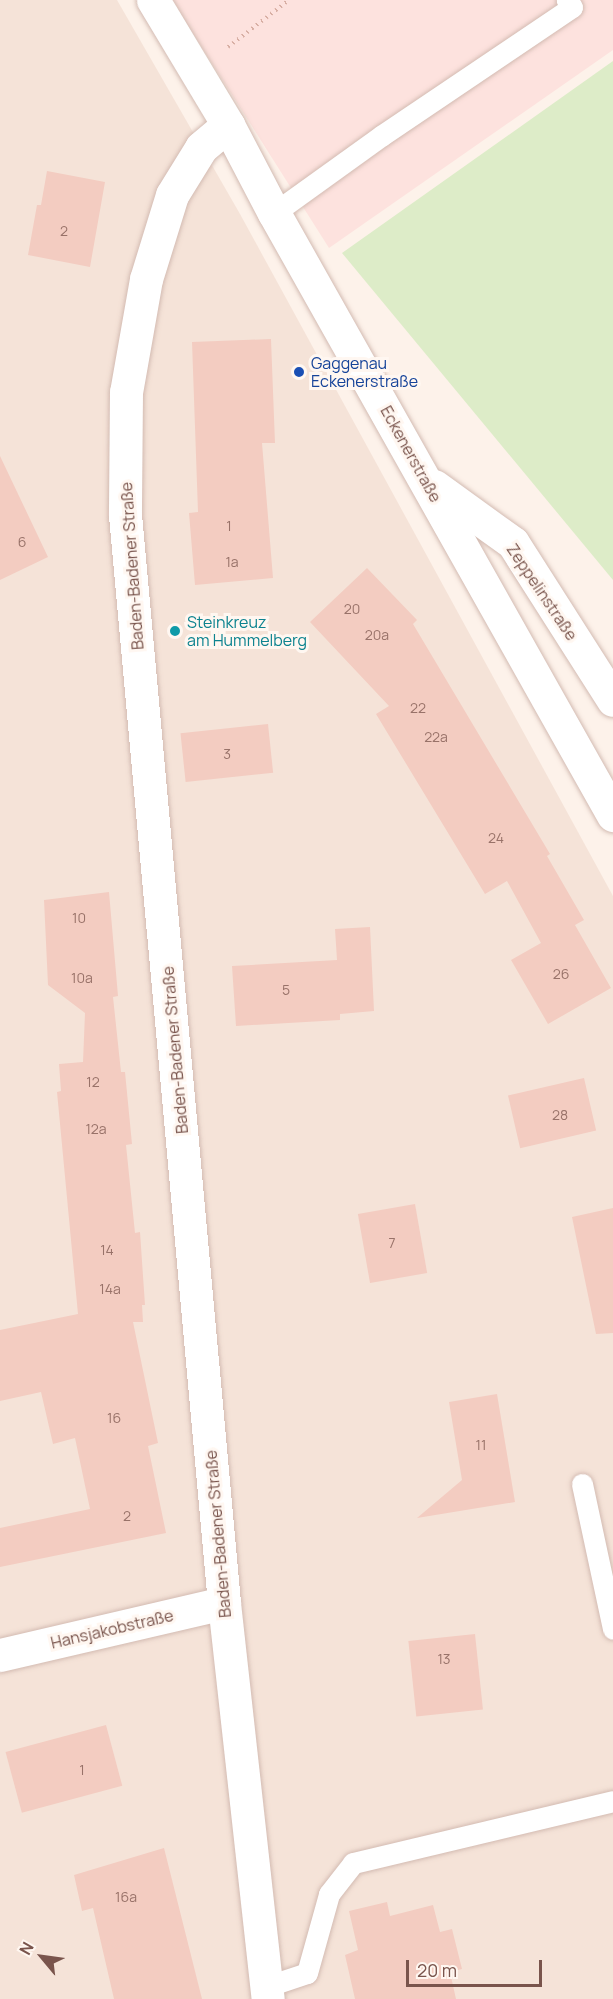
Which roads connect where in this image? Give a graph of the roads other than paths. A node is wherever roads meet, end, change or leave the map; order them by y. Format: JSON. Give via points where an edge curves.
{"nodes":[{"id":1,"x":153,"y":0,"type":"edge"},
{"id":2,"x":567,"y":0,"type":"edge"},
{"id":3,"x":228,"y":125,"type":"junction"},
{"id":4,"x":274,"y":213,"type":"junction"},
{"id":5,"x":425,"y":479,"type":"junction"},
{"id":6,"x":613,"y":700,"type":"edge"},
{"id":7,"x":613,"y":815,"type":"edge"},
{"id":8,"x":582,"y":1484,"type":"dead end"},
{"id":9,"x":224,"y":1603,"type":"junction"},
{"id":10,"x":613,"y":1629,"type":"edge"},
{"id":11,"x":0,"y":1655,"type":"edge"},
{"id":12,"x":613,"y":1801,"type":"edge"},
{"id":13,"x":266,"y":1993,"type":"edge"}],
"edges":[{"from":1,"to":3,"type":"street","name":"Eckenerstraße"},
{"from":2,"to":4,"type":"lane","via":[[572,7]]},
{"from":3,"to":4,"type":"street","name":"Eckenerstraße"},
{"from":3,"to":9,"type":"street","name":"Baden-Badener Straße","via":[[201,148],[172,195],[146,279],[126,392],[125,515]]},
{"from":4,"to":5,"type":"street","name":"Eckenerstraße"},
{"from":5,"to":6,"type":"street","name":"Zeppelinstraße","via":[[513,543]]},
{"from":5,"to":7,"type":"street","name":"Eckenerstraße"},
{"from":8,"to":10,"type":"lane"},
{"from":9,"to":11,"type":"street","name":"Hansjakobstraße"},
{"from":9,"to":13,"type":"street","name":"Baden-Badener Straße"},
{"from":12,"to":13,"type":"lane","via":[[353,1863],[329,1894],[307,1973]]}]}
